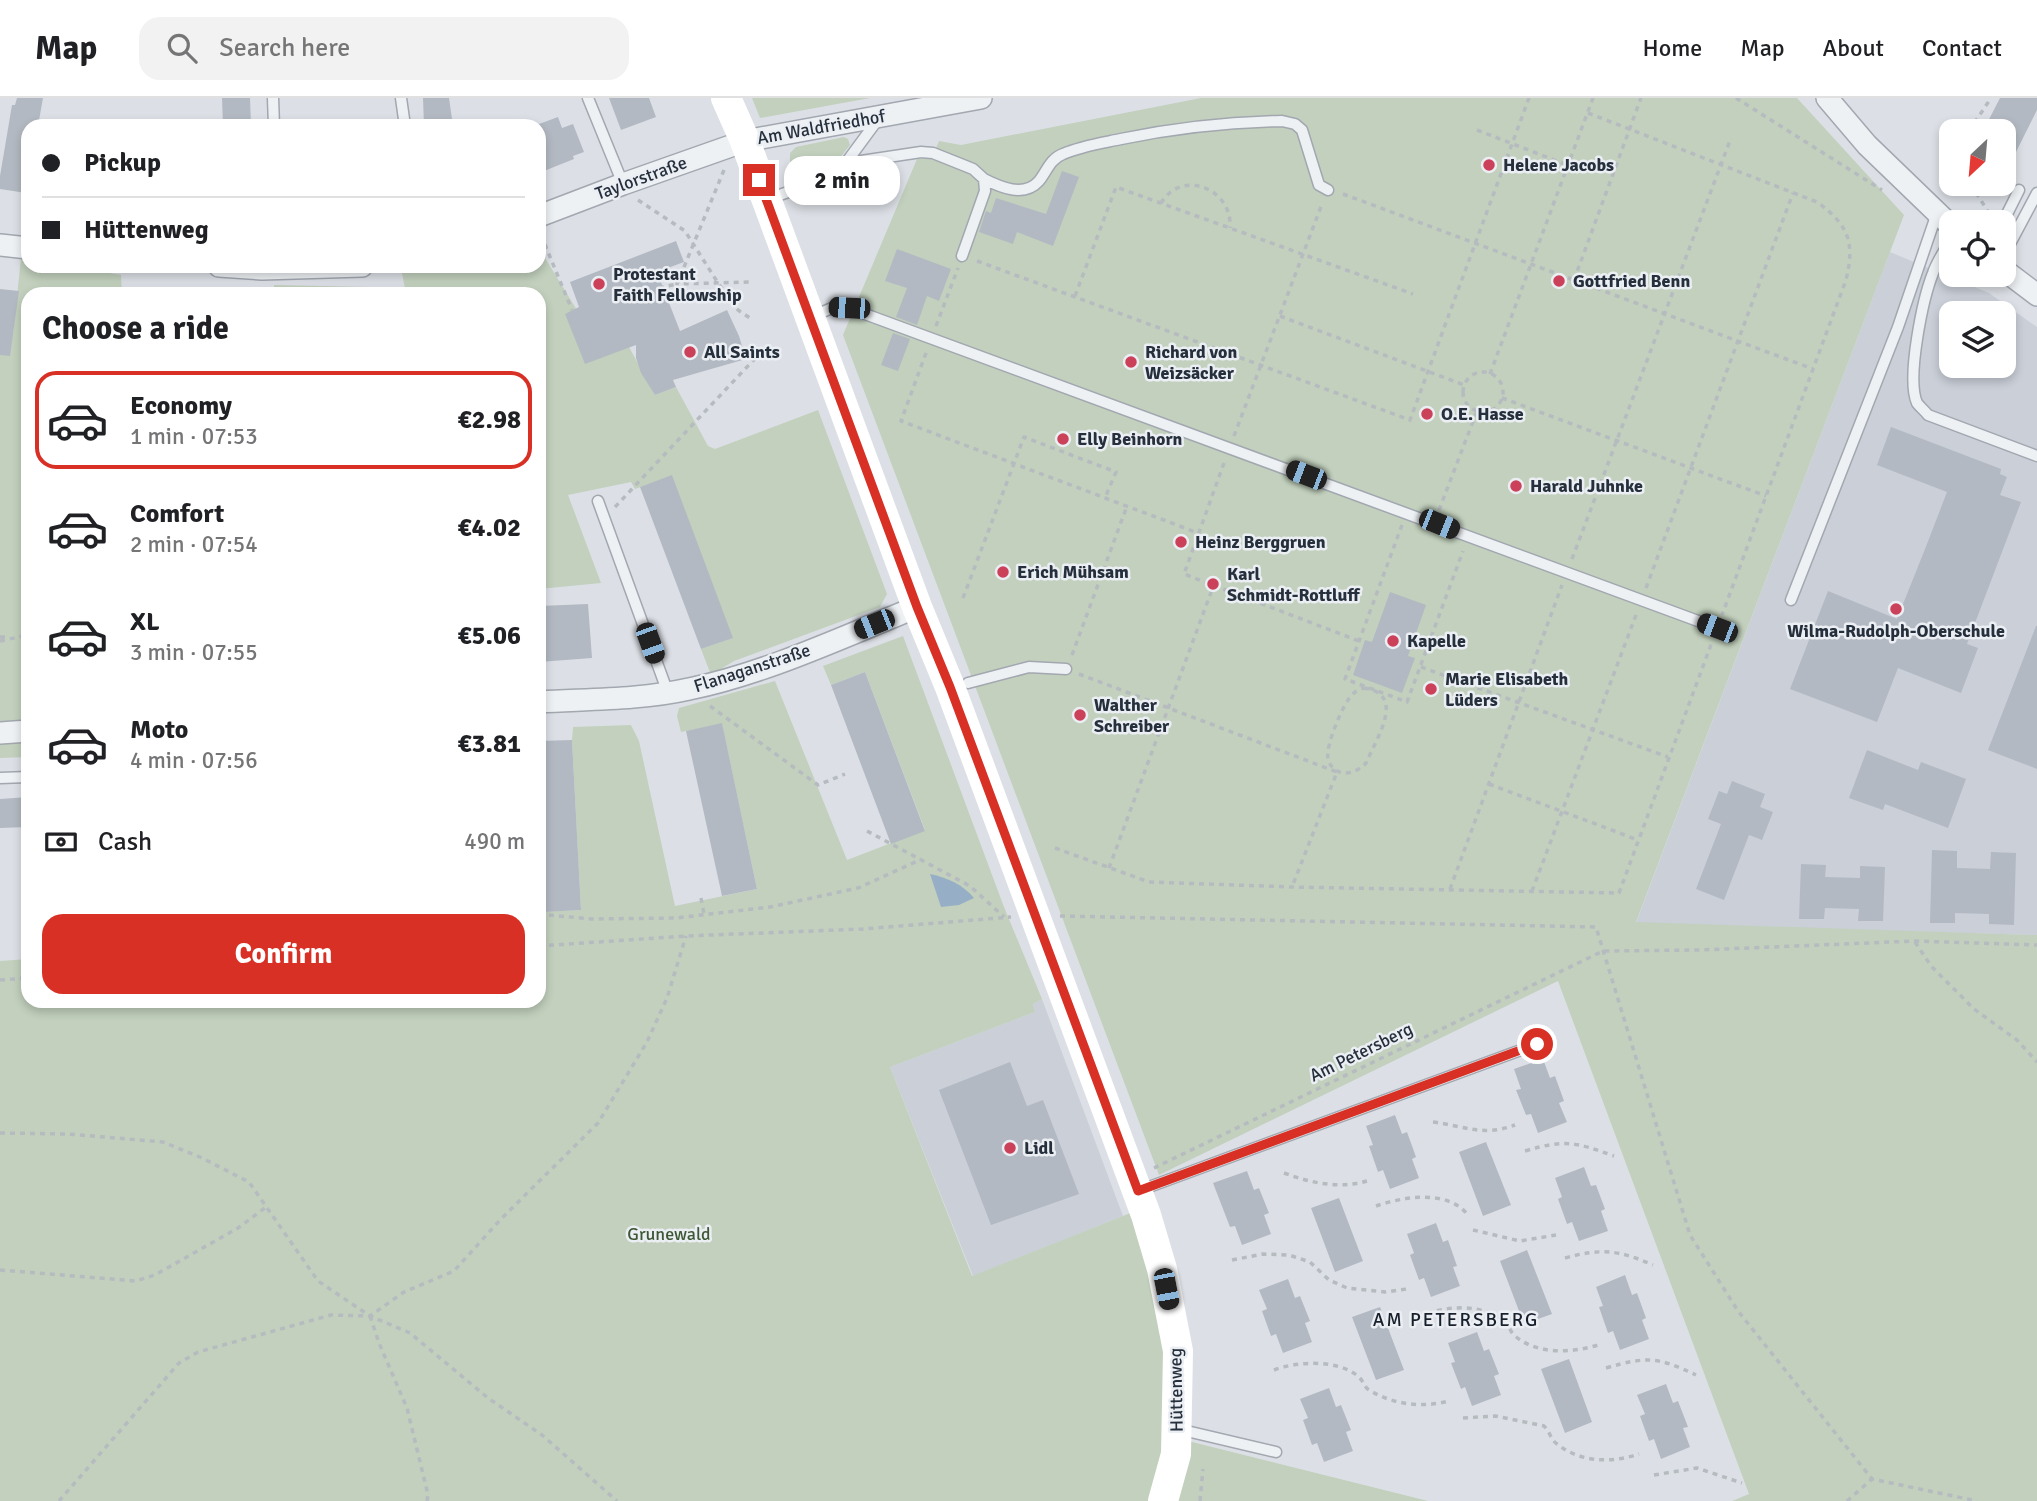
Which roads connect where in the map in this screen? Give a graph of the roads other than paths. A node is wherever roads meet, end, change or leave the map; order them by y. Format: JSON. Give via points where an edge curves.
{"nodes":[{"id":1,"x":274,"y":98,"type":"edge"},
{"id":2,"x":401,"y":98,"type":"edge"},
{"id":3,"x":588,"y":98,"type":"edge"},
{"id":4,"x":726,"y":98,"type":"edge"},
{"id":5,"x":981,"y":98,"type":"edge"},
{"id":6,"x":1827,"y":98,"type":"edge"},
{"id":7,"x":879,"y":118,"type":"junction"},
{"id":8,"x":274,"y":119,"type":"edge"},
{"id":9,"x":404,"y":119,"type":"edge"},
{"id":10,"x":736,"y":152,"type":"junction"},
{"id":11,"x":848,"y":163,"type":"junction"},
{"id":12,"x":984,"y":179,"type":"junction"},
{"id":13,"x":623,"y":184,"type":"junction"},
{"id":14,"x":1328,"y":190,"type":"road end"},
{"id":15,"x":2019,"y":190,"type":"dead end"},
{"id":16,"x":2037,"y":193,"type":"edge"},
{"id":17,"x":766,"y":200,"type":"junction"},
{"id":18,"x":2009,"y":210,"type":"edge"},
{"id":19,"x":546,"y":213,"type":"edge"},
{"id":20,"x":1939,"y":215,"type":"edge"},
{"id":21,"x":1939,"y":232,"type":"edge"},
{"id":22,"x":2016,"y":232,"type":"edge"},
{"id":23,"x":0,"y":244,"type":"edge"},
{"id":24,"x":21,"y":247,"type":"edge"},
{"id":25,"x":962,"y":256,"type":"dead end"},
{"id":26,"x":1939,"y":261,"type":"edge"},
{"id":27,"x":2016,"y":279,"type":"edge"},
{"id":28,"x":2037,"y":295,"type":"edge"},
{"id":29,"x":810,"y":317,"type":"junction"},
{"id":30,"x":2037,"y":456,"type":"edge"},
{"id":31,"x":598,"y":501,"type":"dead end"},
{"id":32,"x":1791,"y":600,"type":"dead end"},
{"id":33,"x":917,"y":607,"type":"junction"},
{"id":34,"x":1717,"y":628,"type":"road end"},
{"id":35,"x":1066,"y":669,"type":"road end"},
{"id":36,"x":968,"y":682,"type":"dead end"},
{"id":37,"x":668,"y":693,"type":"junction"},
{"id":38,"x":546,"y":702,"type":"edge"},
{"id":39,"x":21,"y":732,"type":"edge"},
{"id":40,"x":0,"y":733,"type":"edge"},
{"id":41,"x":21,"y":777,"type":"edge"},
{"id":42,"x":0,"y":778,"type":"edge"},
{"id":43,"x":1537,"y":1044,"type":"dead end"},
{"id":44,"x":1137,"y":1188,"type":"junction"},
{"id":45,"x":1178,"y":1429,"type":"junction"},
{"id":46,"x":1276,"y":1452,"type":"dead end"},
{"id":47,"x":1163,"y":1501,"type":"edge"}],
"edges":[{"from":1,"to":8,"type":"lane"},
{"from":2,"to":9,"type":"lane"},
{"from":3,"to":13,"type":"lane"},
{"from":4,"to":10,"type":"main road","name":"Hüttenweg"},
{"from":5,"to":7,"type":"street","name":"Am Waldfriedhof"},
{"from":6,"to":20,"type":"street","via":[[1867,145]]},
{"from":7,"to":10,"type":"street","name":"Am Waldfriedhof"},
{"from":7,"to":11,"type":"lane"},
{"from":10,"to":13,"type":"street","name":"Taylorstraße"},
{"from":10,"to":17,"type":"main road","name":"Hüttenweg"},
{"from":11,"to":12,"type":"lane","via":[[933,153],[973,169]]},
{"from":11,"to":17,"type":"lane","via":[[837,175]]},
{"from":12,"to":14,"type":"lane","via":[[1016,190],[1029,188],[1062,154],[1100,143],[1156,132],[1282,121],[1302,130],[1319,185]]},
{"from":12,"to":25,"type":"lane","via":[[985,191]]},
{"from":13,"to":19,"type":"street","name":"Taylorstraße"},
{"from":15,"to":18,"type":"lane"},
{"from":16,"to":22,"type":"lane"},
{"from":17,"to":29,"type":"main road","name":"Hüttenweg"},
{"from":21,"to":32,"type":"lane"},
{"from":23,"to":24,"type":"street"},
{"from":26,"to":30,"type":"lane","via":[[1924,300],[1914,368],[1918,404],[1928,415]]},
{"from":27,"to":28,"type":"street"},
{"from":29,"to":33,"type":"main road","name":"Hüttenweg"},
{"from":29,"to":34,"type":"lane","via":[[832,307],[854,310]]},
{"from":31,"to":37,"type":"lane"},
{"from":33,"to":37,"type":"street","name":"Flanaganstraße","via":[[713,684]]},
{"from":33,"to":44,"type":"main road","name":"Hüttenweg","via":[[1046,916]]},
{"from":35,"to":36,"type":"lane","via":[[1029,667]]},
{"from":37,"to":38,"type":"street","name":"Flanaganstraße"},
{"from":39,"to":40,"type":"street"},
{"from":41,"to":42,"type":"lane"},
{"from":43,"to":44,"type":"lane"},
{"from":44,"to":45,"type":"main road","name":"Hüttenweg","via":[[1162,1269],[1178,1352]]},
{"from":45,"to":46,"type":"lane"},
{"from":45,"to":47,"type":"main road","name":"Hüttenweg"}]}
